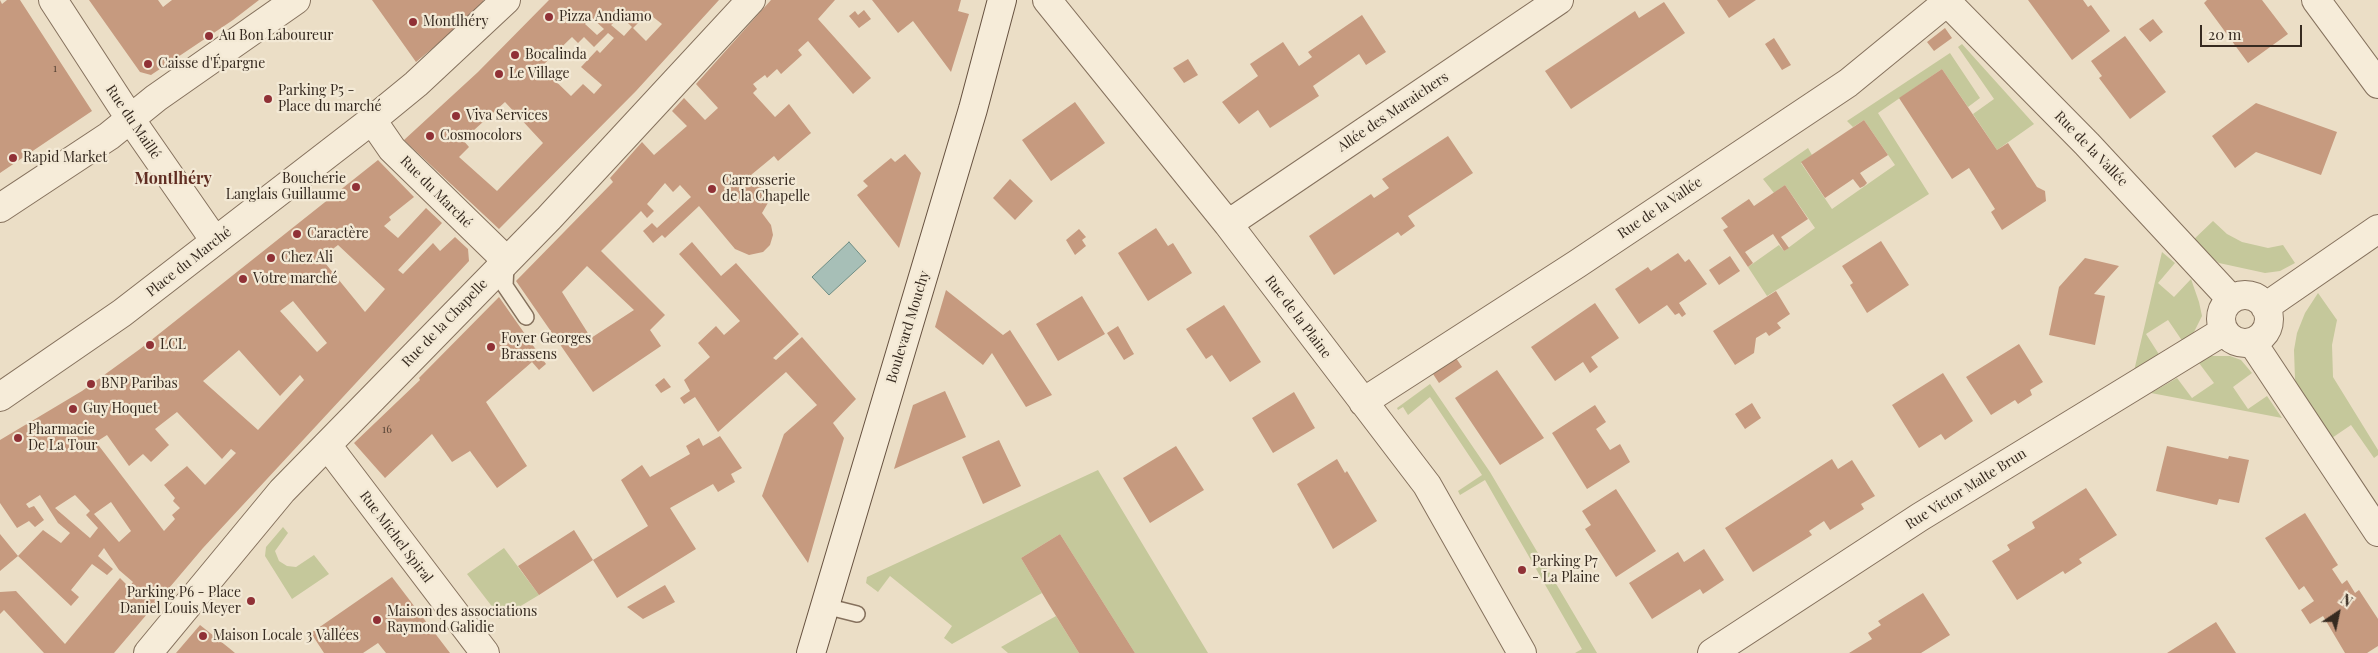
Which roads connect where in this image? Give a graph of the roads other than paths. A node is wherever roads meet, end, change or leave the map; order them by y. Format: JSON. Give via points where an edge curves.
{"nodes":[{"id":1,"x":53,"y":0,"type":"edge"},
{"id":2,"x":296,"y":0,"type":"edge"},
{"id":3,"x":506,"y":0,"type":"edge"},
{"id":4,"x":751,"y":0,"type":"edge"},
{"id":5,"x":1002,"y":0,"type":"edge"},
{"id":6,"x":1047,"y":0,"type":"edge"},
{"id":7,"x":1559,"y":0,"type":"edge"},
{"id":8,"x":2316,"y":0,"type":"edge"},
{"id":9,"x":1946,"y":1,"type":"edge"},
{"id":10,"x":2378,"y":84,"type":"edge"},
{"id":11,"x":131,"y":120,"type":"junction"},
{"id":12,"x":372,"y":120,"type":"junction"},
{"id":13,"x":0,"y":208,"type":"edge"},
{"id":14,"x":1228,"y":224,"type":"junction"},
{"id":15,"x":2378,"y":229,"type":"edge"},
{"id":16,"x":215,"y":241,"type":"junction"},
{"id":17,"x":506,"y":260,"type":"junction"},
{"id":18,"x":2231,"y":299,"type":"junction"},
{"id":19,"x":2265,"y":307,"type":"junction"},
{"id":20,"x":526,"y":318,"type":"dead end"},
{"id":21,"x":2224,"y":331,"type":"junction"},
{"id":22,"x":2252,"y":342,"type":"junction"},
{"id":23,"x":0,"y":397,"type":"edge"},
{"id":24,"x":1363,"y":402,"type":"junction"},
{"id":25,"x":327,"y":445,"type":"junction"},
{"id":26,"x":2378,"y":532,"type":"edge"},
{"id":27,"x":825,"y":606,"type":"junction"},
{"id":28,"x":856,"y":614,"type":"dead end"},
{"id":29,"x":148,"y":653,"type":"edge"},
{"id":30,"x":485,"y":653,"type":"edge"},
{"id":31,"x":811,"y":653,"type":"edge"},
{"id":32,"x":1522,"y":653,"type":"edge"},
{"id":33,"x":1712,"y":653,"type":"edge"}],
"edges":[{"from":1,"to":11,"type":"street","name":"Rue du Maillé"},
{"from":2,"to":11,"type":"street","via":[[156,98]]},
{"from":3,"to":12,"type":"street","name":"Place du Marché","via":[[416,84]]},
{"from":4,"to":17,"type":"street","name":"Rue de la Chapelle","via":[[570,196]]},
{"from":5,"to":27,"type":"street","name":"Boulevard Mouchy"},
{"from":6,"to":14,"type":"street","name":"Rue de la Plaine"},
{"from":7,"to":14,"type":"street","name":"Allée des Maraichers"},
{"from":8,"to":10,"type":"street"},
{"from":9,"to":18,"type":"street","name":"Rue de la Vallée","via":[[2087,144]]},
{"from":9,"to":24,"type":"street","name":"Rue de la Vallée","via":[[1848,83]]},
{"from":11,"to":13,"type":"street"},
{"from":11,"to":16,"type":"street","name":"Rue du Maillé"},
{"from":12,"to":16,"type":"street","name":"Place du Marché"},
{"from":12,"to":17,"type":"street","name":"Rue du Marché","via":[[392,148]]},
{"from":14,"to":24,"type":"street","name":"Rue de la Plaine"},
{"from":15,"to":19,"type":"street"},
{"from":16,"to":23,"type":"street","name":"Place du Marché","via":[[122,313]]},
{"from":17,"to":20,"type":"lane","via":[[505,286]]},
{"from":17,"to":25,"type":"street","name":"Rue de la Chapelle"},
{"from":18,"to":19,"type":"street","via":[[2250,296]]},
{"from":18,"to":21,"type":"street","via":[[2222,314]]},
{"from":19,"to":22,"type":"street","via":[[2268,324],[2265,332]]},
{"from":21,"to":22,"type":"street","via":[[2236,342]]},
{"from":21,"to":33,"type":"street","name":"Rue Victor Malte Brun","via":[[1920,517]]},
{"from":22,"to":26,"type":"street"},
{"from":24,"to":32,"type":"street","name":"Rue de la Plaine","via":[[1427,485]]},
{"from":25,"to":29,"type":"street","name":"Rue de la Chapelle","via":[[282,491]]},
{"from":25,"to":30,"type":"street","name":"Rue Michel Spiral"},
{"from":27,"to":28,"type":"lane"},
{"from":27,"to":31,"type":"street","name":"Boulevard Mouchy"}]}
